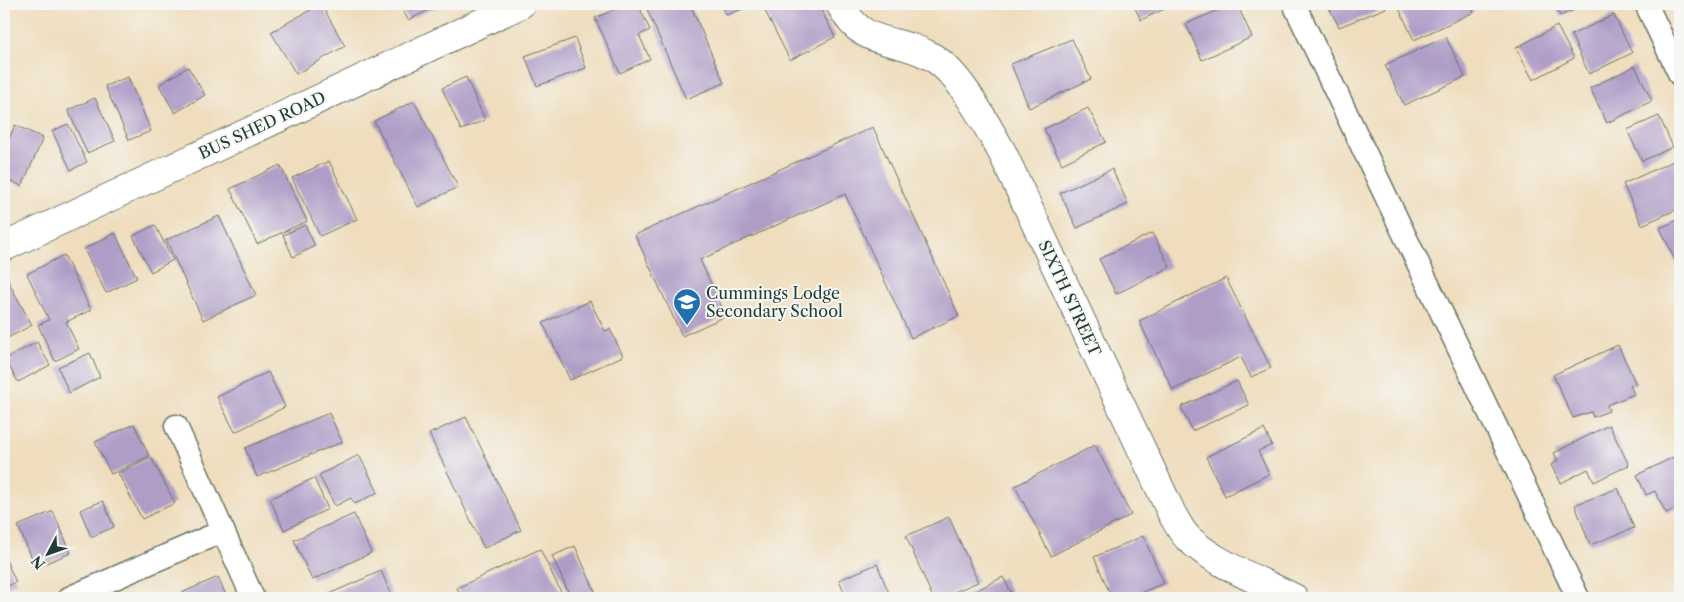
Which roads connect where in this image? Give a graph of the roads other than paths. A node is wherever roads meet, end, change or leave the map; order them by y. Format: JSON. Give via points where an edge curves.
{"nodes":[{"id":1,"x":521,"y":4,"type":"edge"},
{"id":2,"x":840,"y":4,"type":"edge"},
{"id":3,"x":1294,"y":4,"type":"edge"},
{"id":4,"x":1646,"y":4,"type":"edge"},
{"id":5,"x":1680,"y":76,"type":"edge"},
{"id":6,"x":4,"y":247,"type":"edge"},
{"id":7,"x":176,"y":426,"type":"dead end"},
{"id":8,"x":223,"y":531,"type":"junction"},
{"id":9,"x":69,"y":598,"type":"edge"},
{"id":10,"x":253,"y":598,"type":"edge"},
{"id":11,"x":1294,"y":598,"type":"edge"},
{"id":12,"x":1578,"y":598,"type":"edge"}],
"edges":[{"from":1,"to":6,"type":"street","name":"BUS SHED ROAD"},
{"from":2,"to":11,"type":"street","name":"SIXTH STREET","via":[[862,32],[932,57],[959,83],[984,120],[1181,530],[1189,540],[1224,563]]},
{"from":3,"to":12,"type":"street"},
{"from":4,"to":5,"type":"street"},
{"from":7,"to":8,"type":"street"},
{"from":8,"to":9,"type":"street"},
{"from":8,"to":10,"type":"street"}]}
